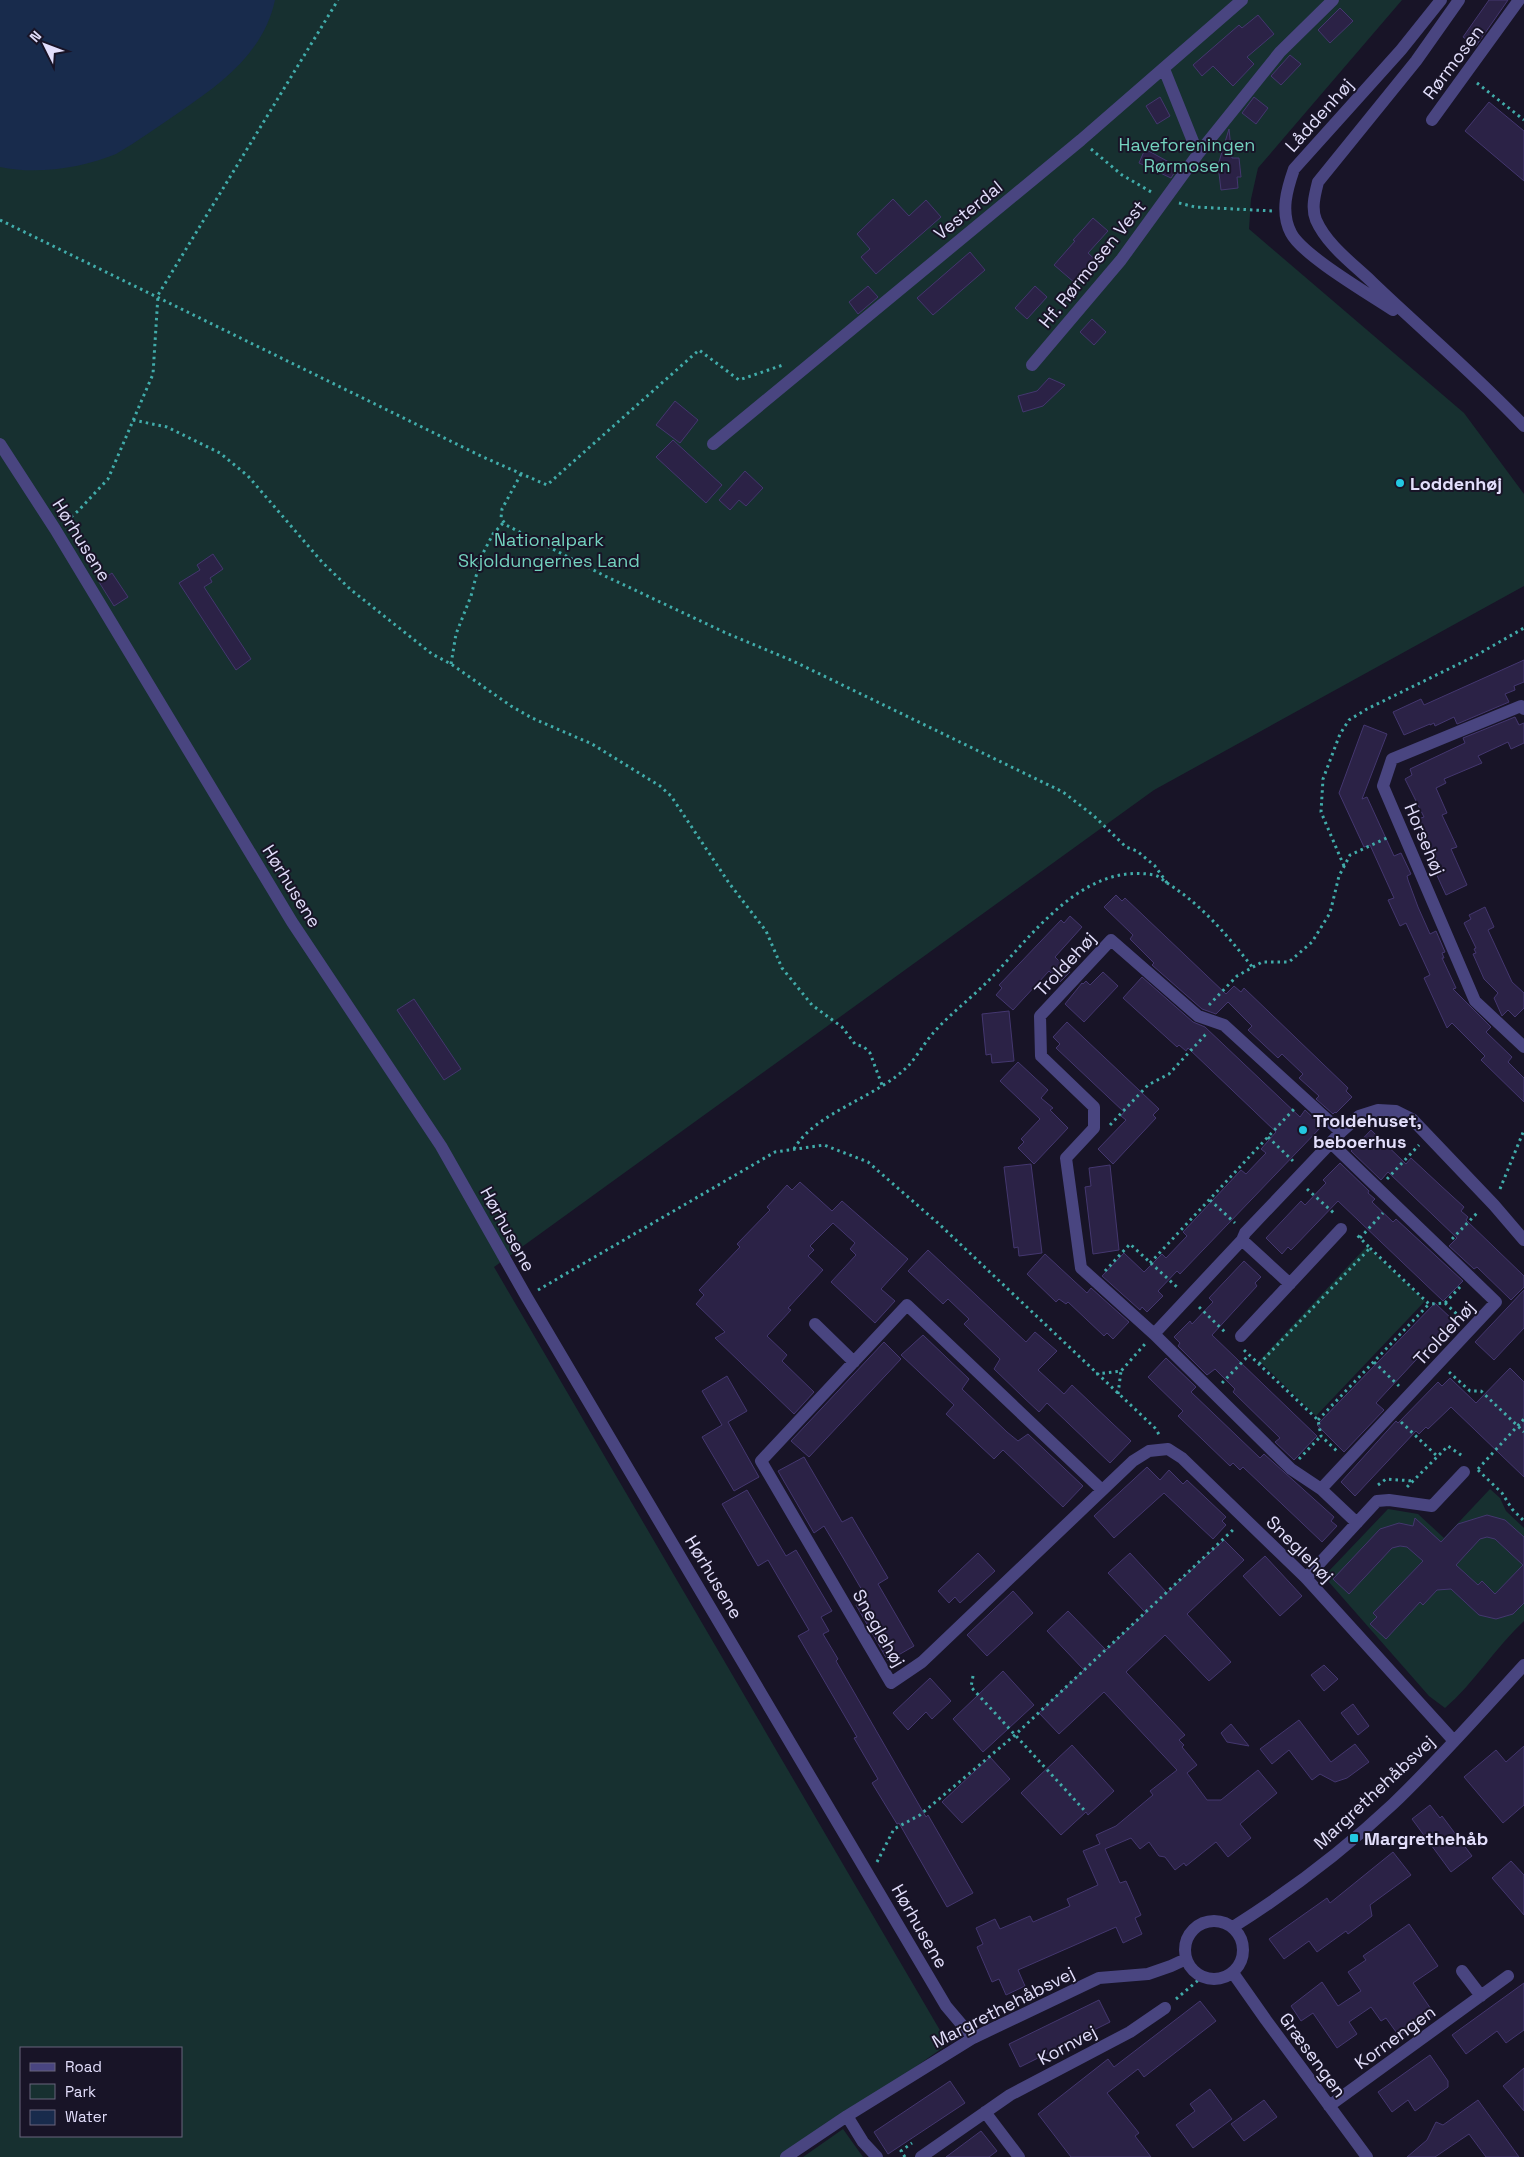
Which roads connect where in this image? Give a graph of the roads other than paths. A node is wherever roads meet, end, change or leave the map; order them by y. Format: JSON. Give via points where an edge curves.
{"nodes":[{"id":1,"x":1242,"y":0,"type":"edge"},
{"id":2,"x":1333,"y":0,"type":"edge"},
{"id":3,"x":1441,"y":0,"type":"edge"},
{"id":4,"x":1459,"y":0,"type":"edge"},
{"id":5,"x":1519,"y":0,"type":"edge"},
{"id":6,"x":1164,"y":69,"type":"junction"},
{"id":7,"x":1432,"y":120,"type":"dead end"},
{"id":8,"x":1198,"y":154,"type":"junction"},
{"id":9,"x":1422,"y":330,"type":"junction"},
{"id":10,"x":1032,"y":365,"type":"dead end"},
{"id":11,"x":1524,"y":426,"type":"edge"},
{"id":12,"x":0,"y":444,"type":"edge"},
{"id":13,"x":713,"y":444,"type":"dead end"},
{"id":14,"x":1524,"y":709,"type":"edge"},
{"id":15,"x":1524,"y":1047,"type":"edge"},
{"id":16,"x":1341,"y":1132,"type":"junction"},
{"id":17,"x":1330,"y":1143,"type":"junction"},
{"id":18,"x":1341,"y":1229,"type":"dead end"},
{"id":19,"x":1243,"y":1236,"type":"junction"},
{"id":20,"x":1524,"y":1240,"type":"edge"},
{"id":21,"x":1290,"y":1284,"type":"junction"},
{"id":22,"x":815,"y":1324,"type":"dead end"},
{"id":23,"x":1154,"y":1334,"type":"junction"},
{"id":24,"x":1237,"y":1340,"type":"road end"},
{"id":25,"x":854,"y":1362,"type":"junction"},
{"id":26,"x":1464,"y":1472,"type":"dead end"},
{"id":27,"x":1321,"y":1489,"type":"junction"},
{"id":28,"x":1102,"y":1490,"type":"junction"},
{"id":29,"x":1357,"y":1523,"type":"junction"},
{"id":30,"x":1306,"y":1578,"type":"junction"},
{"id":31,"x":1524,"y":1665,"type":"edge"},
{"id":32,"x":1454,"y":1741,"type":"junction"},
{"id":33,"x":1233,"y":1927,"type":"junction"},
{"id":34,"x":1186,"y":1958,"type":"junction"},
{"id":35,"x":1462,"y":1971,"type":"dead end"},
{"id":36,"x":1233,"y":1973,"type":"junction"},
{"id":37,"x":1508,"y":1976,"type":"dead end"},
{"id":38,"x":1480,"y":1996,"type":"junction"},
{"id":39,"x":1165,"y":2008,"type":"road end"},
{"id":40,"x":973,"y":2038,"type":"junction"},
{"id":41,"x":1329,"y":2106,"type":"junction"},
{"id":42,"x":985,"y":2112,"type":"junction"},
{"id":43,"x":847,"y":2116,"type":"junction"},
{"id":44,"x":786,"y":2157,"type":"edge"},
{"id":45,"x":877,"y":2157,"type":"edge"},
{"id":46,"x":921,"y":2157,"type":"edge"},
{"id":47,"x":1019,"y":2157,"type":"edge"},
{"id":48,"x":1366,"y":2157,"type":"edge"}],
"edges":[{"from":1,"to":6,"type":"street","name":"Vesterdal"},
{"from":2,"to":8,"type":"street","name":"Hf. Rørmosen Vest","via":[[1280,52]]},
{"from":3,"to":9,"type":"street","name":"Låddenhøj","via":[[1401,50],[1294,169],[1286,191],[1291,233],[1307,252]]},
{"from":4,"to":9,"type":"street","name":"Låddenhøj","via":[[1416,61],[1318,182],[1313,204],[1315,218],[1327,238]]},
{"from":5,"to":7,"type":"street","name":"Rørmosen"},
{"from":6,"to":8,"type":"street"},
{"from":6,"to":13,"type":"street","name":"Vesterdal"},
{"from":8,"to":10,"type":"street","name":"Hf. Rørmosen Vest","via":[[1121,260]]},
{"from":9,"to":11,"type":"street","name":"Låddenhøj","via":[[1486,386]]},
{"from":12,"to":40,"type":"street","name":"Hørhusene","via":[[55,529],[292,922],[441,1146],[526,1296],[946,2006]]},
{"from":14,"to":15,"type":"street","name":"Horsehøj","via":[[1520,706],[1392,759],[1384,786],[1475,1001]]},
{"from":16,"to":17,"type":"street"},
{"from":16,"to":20,"type":"street","via":[[1359,1116],[1378,1110],[1396,1111],[1412,1119]]},
{"from":16,"to":23,"type":"street","name":"Troldehøj","via":[[1224,1025],[1198,1016],[1111,940],[1040,1016],[1041,1056],[1094,1107],[1094,1128],[1066,1158],[1081,1268]]},
{"from":17,"to":19,"type":"street"},
{"from":17,"to":27,"type":"street","name":"Troldehøj","via":[[1496,1302]]},
{"from":18,"to":21,"type":"street"},
{"from":19,"to":21,"type":"street"},
{"from":19,"to":23,"type":"street"},
{"from":21,"to":24,"type":"street"},
{"from":22,"to":25,"type":"street"},
{"from":23,"to":27,"type":"street","via":[[1290,1468]]},
{"from":25,"to":28,"type":"street","name":"Sneglehøj","via":[[907,1305]]},
{"from":25,"to":28,"type":"street","name":"Sneglehøj","via":[[761,1461],[891,1683],[922,1662]]},
{"from":26,"to":29,"type":"street","via":[[1432,1506],[1377,1501]]},
{"from":27,"to":29,"type":"street"},
{"from":28,"to":30,"type":"street","name":"Sneglehøj","via":[[1133,1460],[1149,1451],[1168,1449],[1182,1458]]},
{"from":29,"to":30,"type":"street"},
{"from":30,"to":32,"type":"street","name":"Sneglehøj"},
{"from":31,"to":32,"type":"street","name":"Margrethehåbsvej"},
{"from":32,"to":33,"type":"street","name":"Margrethehåbsvej","via":[[1393,1803],[1332,1856],[1288,1891]]},
{"from":33,"to":34,"type":"street","via":[[1219,1921],[1203,1922],[1188,1937]]},
{"from":33,"to":36,"type":"street","via":[[1244,1950],[1243,1958]]},
{"from":34,"to":36,"type":"street","via":[[1202,1977],[1218,1979]]},
{"from":34,"to":40,"type":"street","name":"Margrethehåbsvej","via":[[1148,1974],[1098,1978]]},
{"from":35,"to":38,"type":"street"},
{"from":36,"to":41,"type":"street","name":"Græsengen"},
{"from":37,"to":38,"type":"street","name":"Kornengen"},
{"from":38,"to":41,"type":"street","name":"Kornengen"},
{"from":39,"to":42,"type":"street","name":"Kornvej","via":[[1130,2032],[1010,2095]]},
{"from":40,"to":43,"type":"street","name":"Margrethehåbsvej"},
{"from":41,"to":48,"type":"street","name":"Græsengen"},
{"from":42,"to":46,"type":"street","name":"Kornvej"},
{"from":42,"to":47,"type":"street"},
{"from":43,"to":44,"type":"street","name":"Margrethehåbsvej"},
{"from":43,"to":45,"type":"street"}]}
